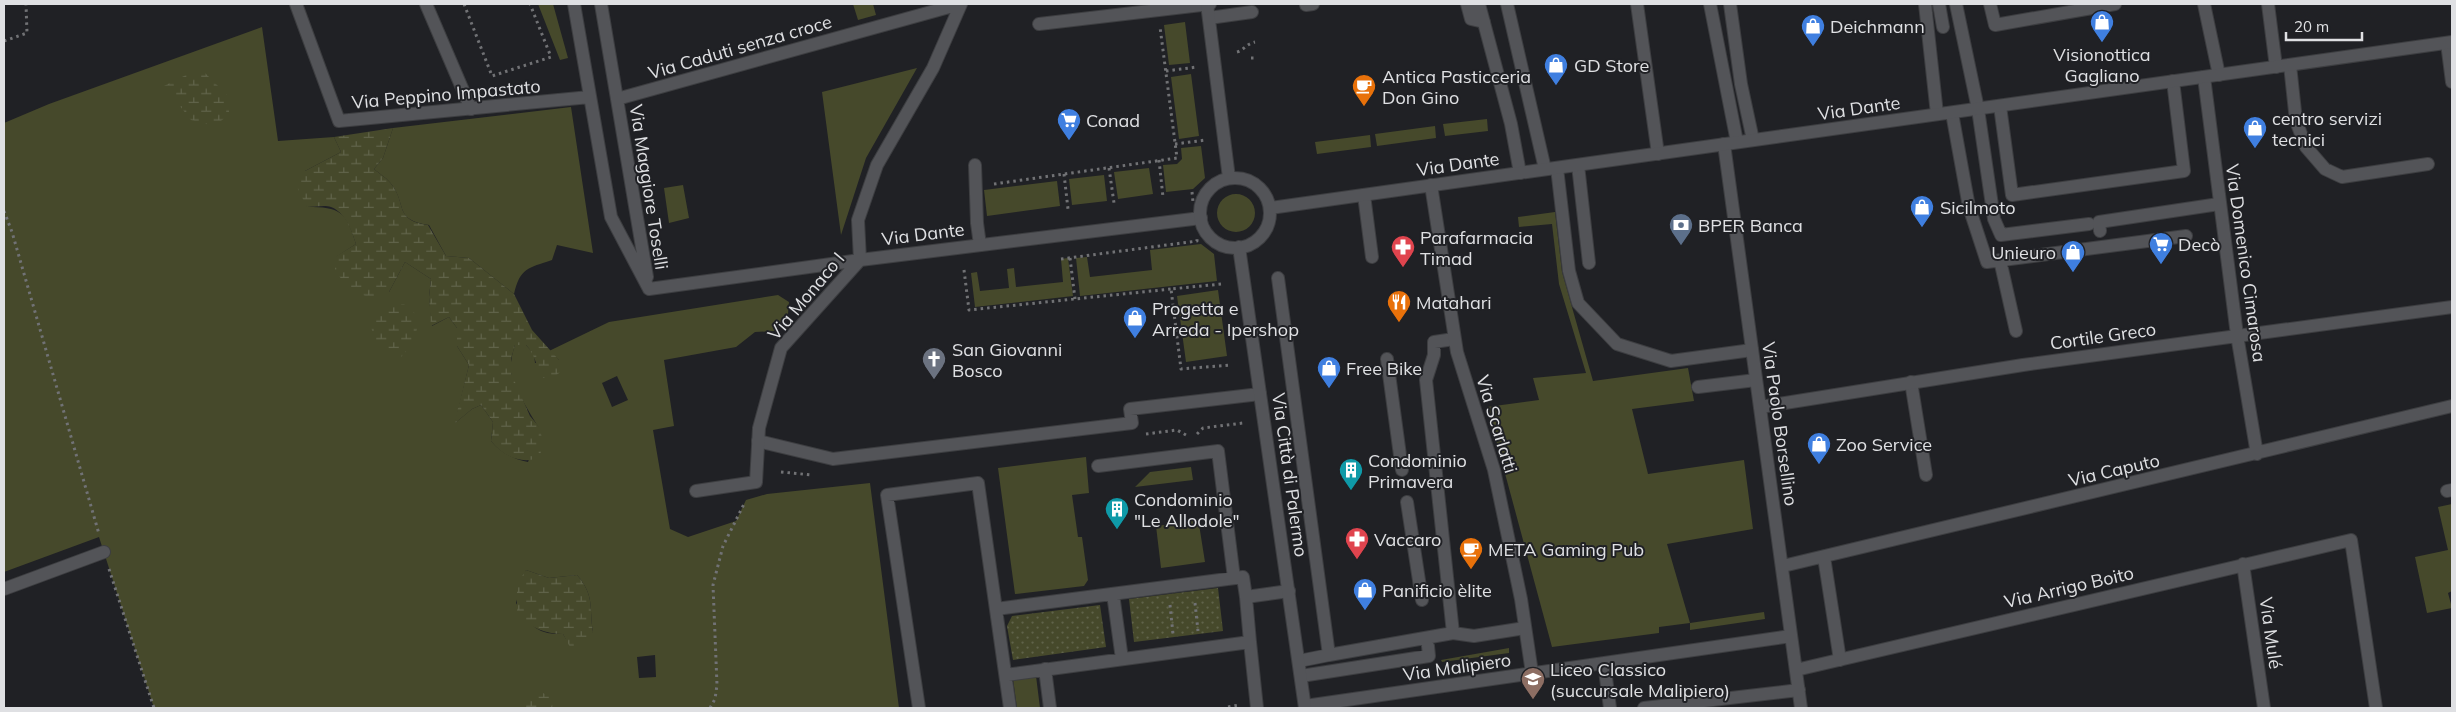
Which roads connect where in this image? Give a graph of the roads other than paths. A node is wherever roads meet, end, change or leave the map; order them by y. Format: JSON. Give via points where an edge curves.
{"nodes":[{"id":1,"x":296,"y":4,"type":"edge"},
{"id":2,"x":426,"y":4,"type":"edge"},
{"id":3,"x":574,"y":4,"type":"edge"},
{"id":4,"x":600,"y":4,"type":"edge"},
{"id":5,"x":961,"y":4,"type":"edge"},
{"id":6,"x":1208,"y":4,"type":"edge"},
{"id":7,"x":1467,"y":4,"type":"edge"},
{"id":8,"x":1479,"y":4,"type":"edge"},
{"id":9,"x":1507,"y":4,"type":"edge"},
{"id":10,"x":1637,"y":4,"type":"edge"},
{"id":11,"x":1710,"y":4,"type":"edge"},
{"id":12,"x":1730,"y":4,"type":"edge"},
{"id":13,"x":1925,"y":4,"type":"edge"},
{"id":14,"x":1939,"y":4,"type":"edge"},
{"id":15,"x":1956,"y":4,"type":"edge"},
{"id":16,"x":1990,"y":4,"type":"edge"},
{"id":17,"x":2115,"y":4,"type":"edge"},
{"id":18,"x":2204,"y":4,"type":"edge"},
{"id":19,"x":2268,"y":4,"type":"edge"},
{"id":20,"x":2087,"y":6,"type":"edge"},
{"id":21,"x":1252,"y":12,"type":"dead end"},
{"id":22,"x":1209,"y":18,"type":"junction"},
{"id":23,"x":1484,"y":22,"type":"junction"},
{"id":24,"x":1039,"y":24,"type":"dead end"},
{"id":25,"x":1943,"y":27,"type":"dead end"},
{"id":26,"x":2450,"y":43,"type":"edge"},
{"id":27,"x":2290,"y":65,"type":"junction"},
{"id":28,"x":2276,"y":67,"type":"junction"},
{"id":29,"x":2219,"y":75,"type":"junction"},
{"id":30,"x":2204,"y":77,"type":"junction"},
{"id":31,"x":2173,"y":82,"type":"junction"},
{"id":32,"x":2452,"y":82,"type":"edge"},
{"id":33,"x":590,"y":97,"type":"junction"},
{"id":34,"x":617,"y":99,"type":"junction"},
{"id":35,"x":2000,"y":106,"type":"junction"},
{"id":36,"x":471,"y":109,"type":"junction"},
{"id":37,"x":1978,"y":109,"type":"junction"},
{"id":38,"x":1952,"y":112,"type":"junction"},
{"id":39,"x":1937,"y":114,"type":"junction"},
{"id":40,"x":1753,"y":140,"type":"junction"},
{"id":41,"x":1737,"y":142,"type":"junction"},
{"id":42,"x":1724,"y":144,"type":"junction"},
{"id":43,"x":1658,"y":154,"type":"junction"},
{"id":44,"x":2428,"y":164,"type":"dead end"},
{"id":45,"x":975,"y":165,"type":"dead end"},
{"id":46,"x":1578,"y":165,"type":"junction"},
{"id":47,"x":1551,"y":168,"type":"junction"},
{"id":48,"x":1520,"y":173,"type":"junction"},
{"id":49,"x":1229,"y":178,"type":"junction"},
{"id":50,"x":1431,"y":185,"type":"junction"},
{"id":51,"x":1364,"y":195,"type":"junction"},
{"id":52,"x":2219,"y":204,"type":"junction"},
{"id":53,"x":1270,"y":208,"type":"junction"},
{"id":54,"x":1201,"y":218,"type":"junction"},
{"id":55,"x":2088,"y":224,"type":"dead end"},
{"id":56,"x":2100,"y":231,"type":"dead end"},
{"id":57,"x":2186,"y":236,"type":"dead end"},
{"id":58,"x":980,"y":245,"type":"junction"},
{"id":59,"x":1239,"y":247,"type":"junction"},
{"id":60,"x":1372,"y":257,"type":"dead end"},
{"id":61,"x":860,"y":260,"type":"junction"},
{"id":62,"x":2000,"y":260,"type":"junction"},
{"id":63,"x":1589,"y":263,"type":"dead end"},
{"id":64,"x":1278,"y":278,"type":"dead end"},
{"id":65,"x":649,"y":289,"type":"junction"},
{"id":66,"x":2452,"y":307,"type":"edge"},
{"id":67,"x":2016,"y":331,"type":"dead end"},
{"id":68,"x":2237,"y":335,"type":"junction"},
{"id":69,"x":1454,"y":339,"type":"junction"},
{"id":70,"x":1752,"y":350,"type":"junction"},
{"id":71,"x":1387,"y":359,"type":"dead end"},
{"id":72,"x":1756,"y":380,"type":"junction"},
{"id":73,"x":1911,"y":382,"type":"junction"},
{"id":74,"x":1698,"y":387,"type":"dead end"},
{"id":75,"x":1260,"y":394,"type":"junction"},
{"id":76,"x":2452,"y":406,"type":"edge"},
{"id":77,"x":1760,"y":407,"type":"junction"},
{"id":78,"x":758,"y":441,"type":"junction"},
{"id":79,"x":2257,"y":454,"type":"junction"},
{"id":80,"x":1098,"y":466,"type":"dead end"},
{"id":81,"x":1402,"y":470,"type":"dead end"},
{"id":82,"x":1926,"y":475,"type":"dead end"},
{"id":83,"x":696,"y":491,"type":"dead end"},
{"id":84,"x":1407,"y":502,"type":"dead end"},
{"id":85,"x":104,"y":552,"type":"road end"},
{"id":86,"x":1824,"y":557,"type":"junction"},
{"id":87,"x":2243,"y":564,"type":"junction"},
{"id":88,"x":1783,"y":566,"type":"junction"},
{"id":89,"x":1234,"y":578,"type":"junction"},
{"id":90,"x":4,"y":589,"type":"edge"},
{"id":91,"x":1289,"y":592,"type":"junction"},
{"id":92,"x":1113,"y":594,"type":"junction"},
{"id":93,"x":1246,"y":597,"type":"junction"},
{"id":94,"x":1422,"y":600,"type":"dead end"},
{"id":95,"x":996,"y":609,"type":"junction"},
{"id":96,"x":1525,"y":628,"type":"junction"},
{"id":97,"x":1453,"y":633,"type":"junction"},
{"id":98,"x":1791,"y":636,"type":"junction"},
{"id":99,"x":1250,"y":642,"type":"junction"},
{"id":100,"x":1428,"y":646,"type":"dead end"},
{"id":101,"x":1329,"y":655,"type":"junction"},
{"id":102,"x":1122,"y":659,"type":"junction"},
{"id":103,"x":1840,"y":660,"type":"junction"},
{"id":104,"x":1299,"y":661,"type":"junction"},
{"id":105,"x":1604,"y":663,"type":"junction"},
{"id":106,"x":1045,"y":669,"type":"junction"},
{"id":107,"x":1796,"y":670,"type":"junction"},
{"id":108,"x":1532,"y":673,"type":"junction"},
{"id":109,"x":1006,"y":675,"type":"junction"},
{"id":110,"x":1301,"y":676,"type":"junction"},
{"id":111,"x":1799,"y":690,"type":"junction"},
{"id":112,"x":1341,"y":704,"type":"edge"},
{"id":113,"x":1305,"y":707,"type":"edge"},
{"id":114,"x":918,"y":708,"type":"edge"},
{"id":115,"x":1010,"y":708,"type":"edge"},
{"id":116,"x":1050,"y":708,"type":"edge"},
{"id":117,"x":1257,"y":708,"type":"edge"},
{"id":118,"x":1610,"y":708,"type":"edge"},
{"id":119,"x":1644,"y":708,"type":"edge"},
{"id":120,"x":1801,"y":708,"type":"edge"},
{"id":121,"x":2264,"y":708,"type":"edge"},
{"id":122,"x":2376,"y":708,"type":"edge"}],
"edges":[{"from":1,"to":36,"type":"street","name":"Via Peppino Impastato","via":[[340,121]]},
{"from":2,"to":36,"type":"street"},
{"from":3,"to":33,"type":"street","name":"Via Maggiore Toselli"},
{"from":4,"to":34,"type":"street","name":"Via Maggiore Toselli"},
{"from":5,"to":34,"type":"street","name":"Via Caduti senza croce"},
{"from":5,"to":61,"type":"street","name":"Via Monaco I","via":[[933,68],[877,165],[858,220]]},
{"from":6,"to":22,"type":"street"},
{"from":6,"to":24,"type":"street"},
{"from":7,"to":23,"type":"street","via":[[1470,19]]},
{"from":8,"to":23,"type":"street"},
{"from":9,"to":47,"type":"street"},
{"from":10,"to":43,"type":"street"},
{"from":11,"to":41,"type":"street"},
{"from":12,"to":40,"type":"street"},
{"from":13,"to":39,"type":"street"},
{"from":14,"to":25,"type":"street"},
{"from":15,"to":37,"type":"street"},
{"from":16,"to":20,"type":"street","via":[[1995,25]]},
{"from":17,"to":20,"type":"street"},
{"from":18,"to":29,"type":"street"},
{"from":19,"to":28,"type":"street"},
{"from":21,"to":22,"type":"street"},
{"from":22,"to":49,"type":"street"},
{"from":23,"to":48,"type":"street","via":[[1511,124]]},
{"from":26,"to":27,"type":"street","name":"Via Dante"},
{"from":26,"to":32,"type":"street"},
{"from":27,"to":28,"type":"street","name":"Via Dante"},
{"from":27,"to":44,"type":"street","via":[[2296,121],[2306,147],[2325,169],[2342,177]]},
{"from":28,"to":29,"type":"street","name":"Via Dante"},
{"from":29,"to":30,"type":"street","name":"Via Dante"},
{"from":30,"to":31,"type":"street","name":"Via Dante"},
{"from":30,"to":52,"type":"street","name":"Via Domenico Cimarosa"},
{"from":31,"to":35,"type":"street","name":"Via Dante"},
{"from":31,"to":35,"type":"street","via":[[2184,170],[2041,191],[2012,195]]},
{"from":33,"to":36,"type":"street","name":"Via Peppino Impastato"},
{"from":33,"to":65,"type":"street","name":"Via Maggiore Toselli","via":[[611,217]]},
{"from":34,"to":65,"type":"street","name":"Via Maggiore Toselli"},
{"from":35,"to":37,"type":"street","name":"Via Dante"},
{"from":37,"to":38,"type":"street","name":"Via Dante"},
{"from":37,"to":55,"type":"street","via":[[1994,219],[2001,235]]},
{"from":38,"to":39,"type":"street","name":"Via Dante"},
{"from":38,"to":62,"type":"street","via":[[1969,207],[1987,262]]},
{"from":39,"to":40,"type":"street","name":"Via Dante"},
{"from":40,"to":41,"type":"street","name":"Via Dante"},
{"from":41,"to":42,"type":"street","name":"Via Dante"},
{"from":42,"to":43,"type":"street","name":"Via Dante"},
{"from":42,"to":70,"type":"street","name":"Via Paolo Borsellino"},
{"from":43,"to":46,"type":"street","name":"Via Dante"},
{"from":45,"to":58,"type":"street"},
{"from":46,"to":47,"type":"street","name":"Via Dante"},
{"from":46,"to":63,"type":"street"},
{"from":47,"to":48,"type":"street","name":"Via Dante"},
{"from":47,"to":70,"type":"street","via":[[1569,271],[1578,303],[1617,344],[1671,361]]},
{"from":48,"to":50,"type":"street","name":"Via Dante"},
{"from":49,"to":53,"type":"street","via":[[1256,184],[1263,191]]},
{"from":49,"to":54,"type":"street","via":[[1212,186],[1206,194]]},
{"from":50,"to":51,"type":"street","name":"Via Dante"},
{"from":50,"to":69,"type":"street","name":"Via Scarlatti"},
{"from":51,"to":53,"type":"street","name":"Via Dante"},
{"from":51,"to":60,"type":"street"},
{"from":52,"to":56,"type":"street","via":[[2099,222]]},
{"from":52,"to":68,"type":"street","name":"Via Domenico Cimarosa"},
{"from":53,"to":59,"type":"street","via":[[1263,234],[1256,241]]},
{"from":54,"to":58,"type":"street","name":"Via Dante"},
{"from":54,"to":59,"type":"street","via":[[1212,238],[1229,247]]},
{"from":57,"to":62,"type":"street"},
{"from":58,"to":61,"type":"street","name":"Via Dante"},
{"from":59,"to":75,"type":"street","name":"Via Città di Palermo"},
{"from":61,"to":65,"type":"street","name":"Via Dante"},
{"from":61,"to":78,"type":"street","name":"Via Monaco I","via":[[782,348]]},
{"from":62,"to":67,"type":"street"},
{"from":64,"to":101,"type":"street"},
{"from":66,"to":68,"type":"street","name":"Cortile Greco"},
{"from":68,"to":73,"type":"street","name":"Cortile Greco"},
{"from":68,"to":79,"type":"street","name":"Via Domenico Cimarosa"},
{"from":69,"to":96,"type":"street","name":"Via Scarlatti","via":[[1494,470]]},
{"from":69,"to":97,"type":"street","via":[[1434,342],[1426,380]]},
{"from":70,"to":72,"type":"street","name":"Via Paolo Borsellino"},
{"from":71,"to":81,"type":"street"},
{"from":72,"to":74,"type":"street"},
{"from":72,"to":77,"type":"street","name":"Via Paolo Borsellino"},
{"from":73,"to":77,"type":"street","name":"Cortile Greco"},
{"from":73,"to":82,"type":"street"},
{"from":75,"to":78,"type":"street","via":[[1130,409],[1132,424],[833,459]]},
{"from":75,"to":91,"type":"street","name":"Via Città di Palermo"},
{"from":76,"to":79,"type":"street","name":"Via Caputo"},
{"from":77,"to":88,"type":"street","name":"Via Paolo Borsellino"},
{"from":78,"to":83,"type":"street","name":"Via Monaco I","via":[[756,482]]},
{"from":79,"to":86,"type":"street","name":"Via Caputo"},
{"from":80,"to":89,"type":"street","via":[[1218,451]]},
{"from":84,"to":94,"type":"street"},
{"from":85,"to":90,"type":"street"},
{"from":86,"to":88,"type":"street","name":"Via Caputo"},
{"from":86,"to":103,"type":"street"},
{"from":87,"to":103,"type":"street","name":"Via Arrigo Boito"},
{"from":87,"to":121,"type":"street","name":"Via Mulé"},
{"from":87,"to":122,"type":"street","name":"Via Arrigo Boito","via":[[2350,540]]},
{"from":88,"to":98,"type":"street","name":"Via Paolo Borsellino"},
{"from":89,"to":92,"type":"street"},
{"from":89,"to":93,"type":"street","via":[[1243,577]]},
{"from":91,"to":93,"type":"street"},
{"from":91,"to":104,"type":"street","name":"Via Città di Palermo"},
{"from":92,"to":95,"type":"street"},
{"from":92,"to":102,"type":"street"},
{"from":93,"to":99,"type":"street"},
{"from":95,"to":109,"type":"street"},
{"from":95,"to":114,"type":"street","via":[[978,483],[887,495]]},
{"from":96,"to":97,"type":"street","via":[[1474,636]]},
{"from":96,"to":108,"type":"street","name":"Via Scarlatti"},
{"from":97,"to":101,"type":"street"},
{"from":98,"to":105,"type":"street","name":"Via Malipiero"},
{"from":98,"to":107,"type":"street","name":"Via Paolo Borsellino"},
{"from":99,"to":102,"type":"street"},
{"from":99,"to":117,"type":"street"},
{"from":100,"to":110,"type":"street","via":[[1429,656]]},
{"from":101,"to":104,"type":"street"},
{"from":102,"to":106,"type":"street"},
{"from":103,"to":107,"type":"street","name":"Via Arrigo Boito"},
{"from":104,"to":110,"type":"street","name":"Via Città di Palermo"},
{"from":105,"to":108,"type":"street","name":"Via Malipiero"},
{"from":105,"to":118,"type":"street"},
{"from":106,"to":109,"type":"street"},
{"from":106,"to":116,"type":"street"},
{"from":107,"to":111,"type":"street","name":"Via Paolo Borsellino"},
{"from":108,"to":112,"type":"street","name":"Via Malipiero"},
{"from":109,"to":115,"type":"street"},
{"from":110,"to":113,"type":"street","name":"Via Città di Palermo"},
{"from":111,"to":119,"type":"street"},
{"from":111,"to":120,"type":"street","name":"Via Paolo Borsellino"},
{"from":112,"to":113,"type":"street","name":"Via Malipiero"}]}
